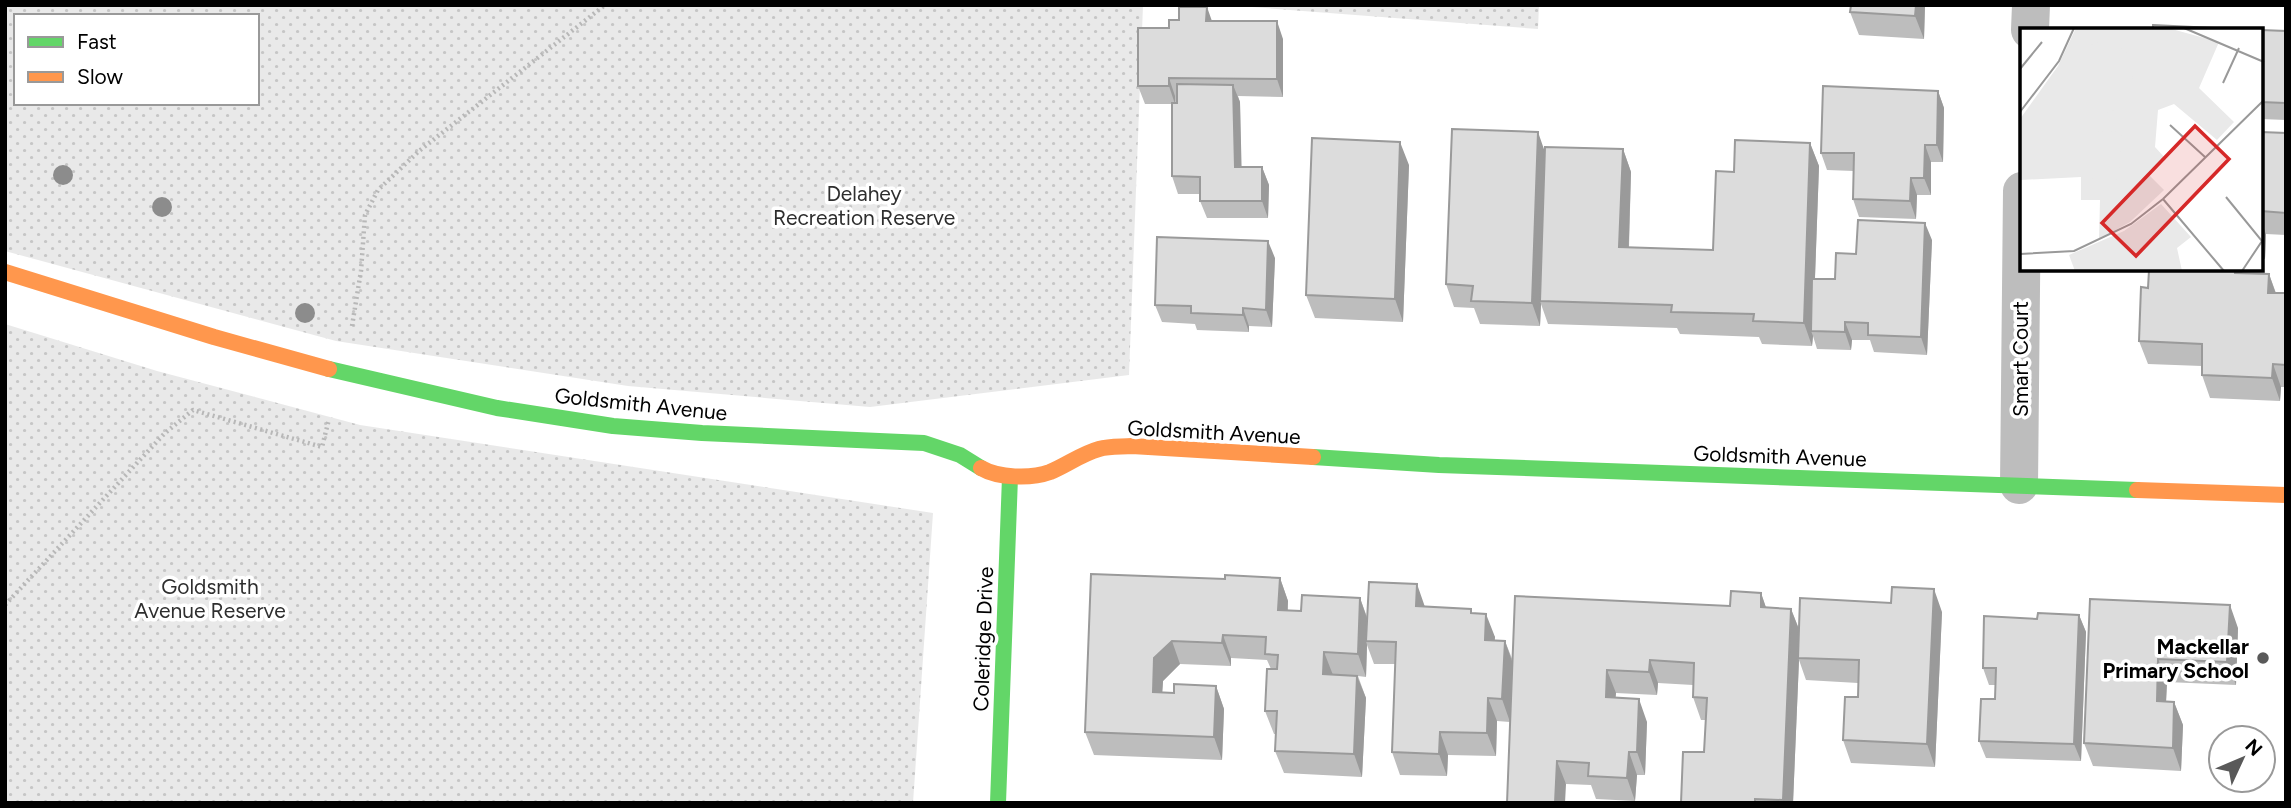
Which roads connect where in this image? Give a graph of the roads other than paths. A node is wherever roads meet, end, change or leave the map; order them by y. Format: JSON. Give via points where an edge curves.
{"nodes":[{"id":1,"x":2031,"y":5,"type":"edge"},
{"id":2,"x":2029,"y":28,"type":"edge"},
{"id":3,"x":2020,"y":271,"type":"edge"},
{"id":4,"x":5,"y":272,"type":"edge"},
{"id":5,"x":1010,"y":477,"type":"junction"},
{"id":6,"x":2019,"y":485,"type":"junction"},
{"id":7,"x":2286,"y":495,"type":"edge"},
{"id":8,"x":998,"y":803,"type":"edge"}],
"edges":[{"from":1,"to":2,"type":"street"},
{"from":3,"to":6,"type":"street","name":"Smart Court"},
{"from":4,"to":5,"type":"street","name":"Goldsmith Avenue","via":[[237,344],[471,403],[690,433],[924,443],[960,455],[989,473]]},
{"from":5,"to":6,"type":"street","name":"Goldsmith Avenue","via":[[1047,473],[1102,448],[1132,446],[1439,466]]},
{"from":5,"to":8,"type":"street","name":"Coleridge Drive"},
{"from":6,"to":7,"type":"street","name":"Goldsmith Avenue"}]}
